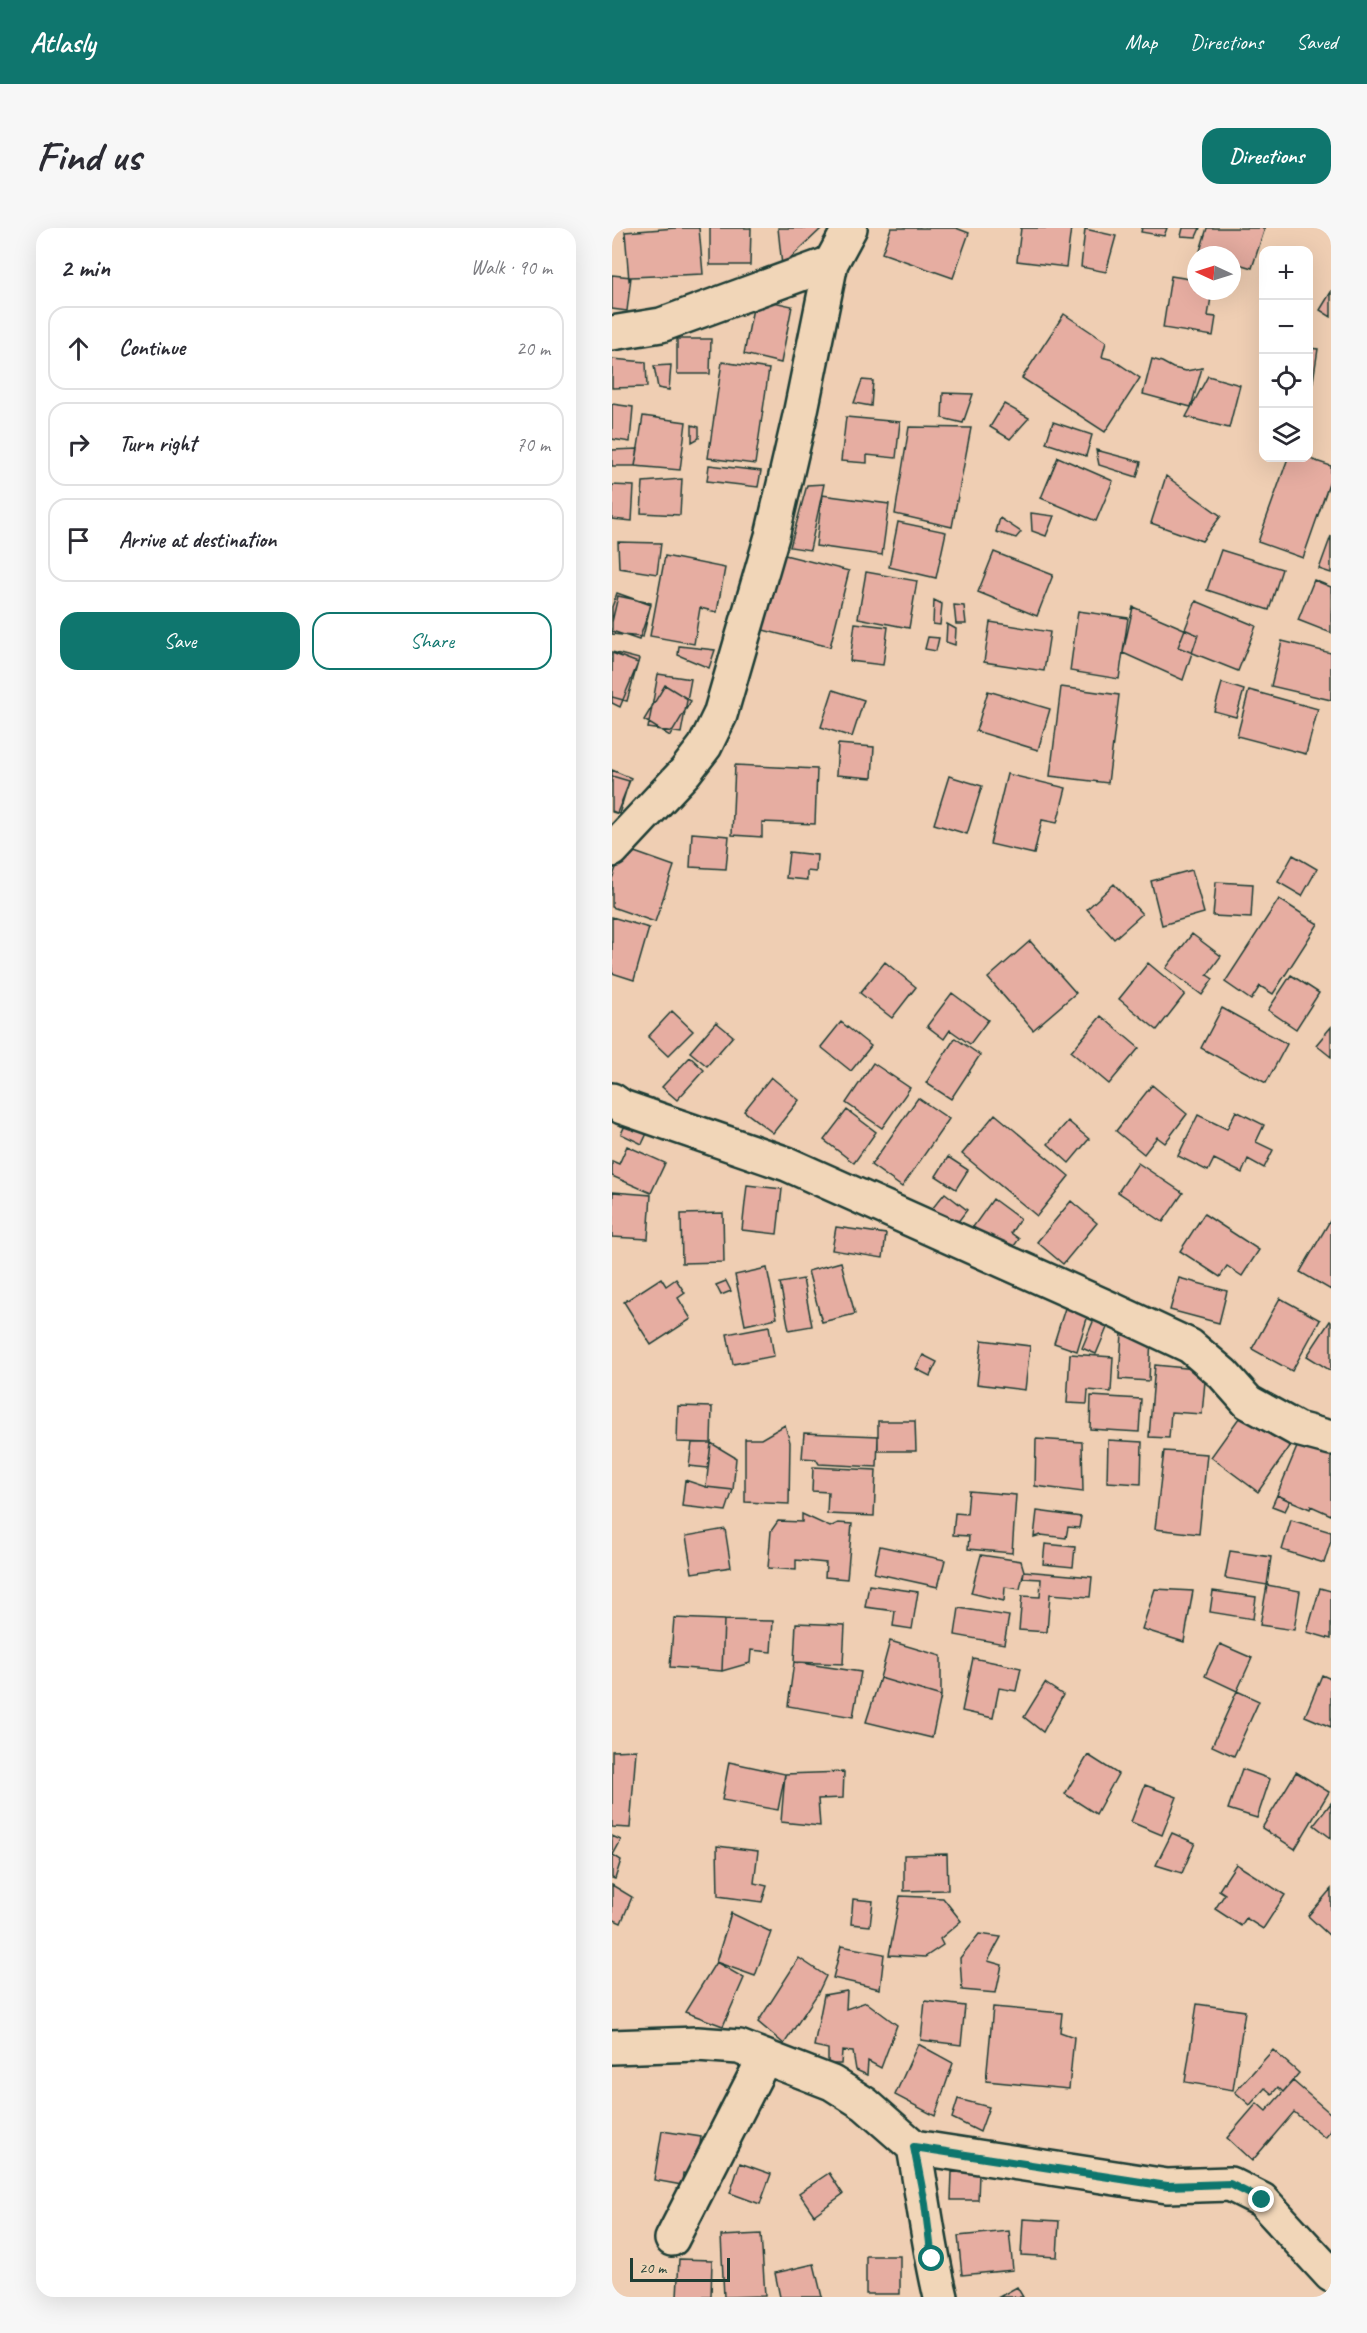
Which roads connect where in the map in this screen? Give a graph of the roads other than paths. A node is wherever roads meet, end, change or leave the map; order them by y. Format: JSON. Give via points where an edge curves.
{"nodes":[{"id":1,"x":850,"y":228,"type":"edge"},
{"id":2,"x":831,"y":263,"type":"junction"},
{"id":3,"x":612,"y":333,"type":"edge"},
{"id":4,"x":612,"y":850,"type":"edge"},
{"id":5,"x":612,"y":1100,"type":"edge"},
{"id":6,"x":1331,"y":1438,"type":"edge"},
{"id":7,"x":612,"y":2047,"type":"edge"},
{"id":8,"x":765,"y":2057,"type":"junction"},
{"id":9,"x":914,"y":2147,"type":"junction"},
{"id":10,"x":672,"y":2239,"type":"dead end"},
{"id":11,"x":1331,"y":2275,"type":"edge"},
{"id":12,"x":941,"y":2297,"type":"edge"}],
"edges":[{"from":1,"to":2,"type":"street"},
{"from":2,"to":3,"type":"street","via":[[661,325]]},
{"from":2,"to":4,"type":"street","via":[[772,536],[720,715],[705,746],[685,772]]},
{"from":5,"to":6,"type":"street","via":[[622,1107],[787,1164],[1150,1327],[1190,1346],[1248,1402],[1297,1429]]},
{"from":7,"to":8,"type":"street","via":[[697,2044],[739,2047]]},
{"from":8,"to":9,"type":"street","via":[[831,2083],[864,2104]]},
{"from":8,"to":10,"type":"street"},
{"from":9,"to":11,"type":"street","via":[[1167,2186],[1230,2184],[1262,2200]]},
{"from":9,"to":12,"type":"street"}]}
